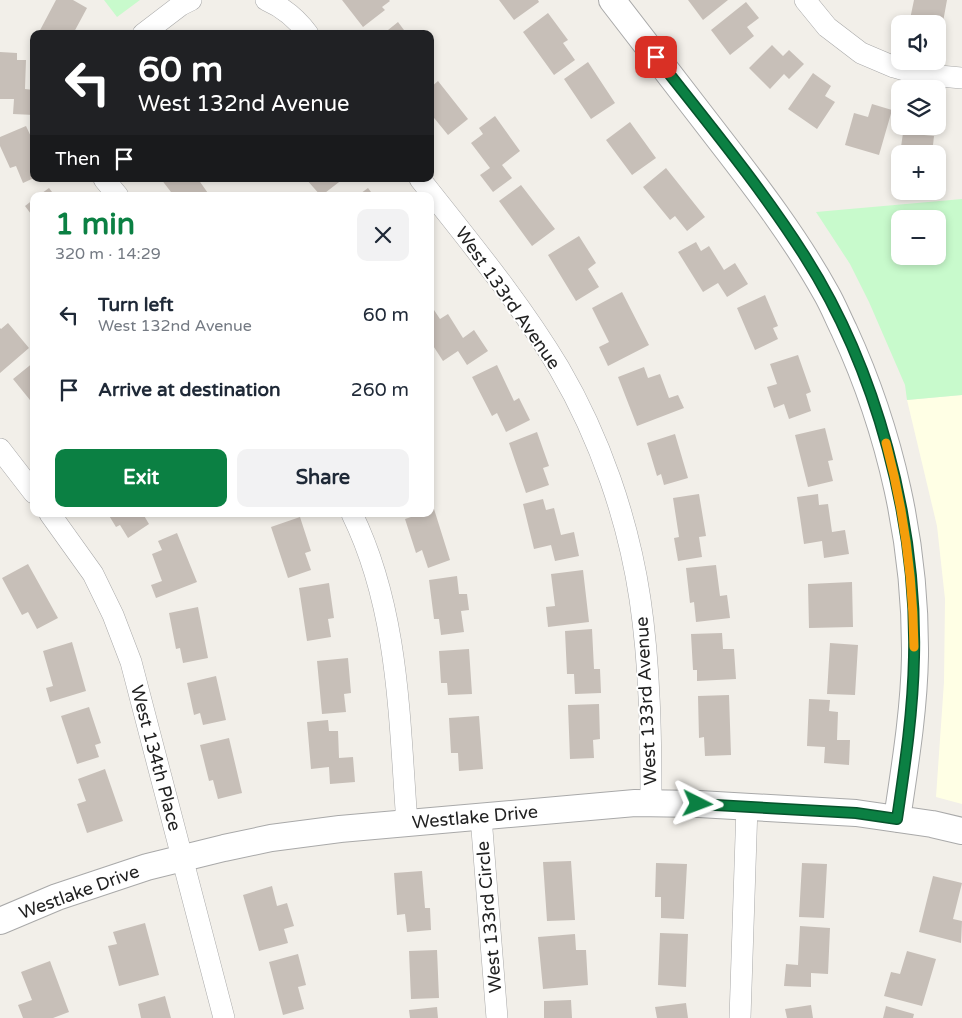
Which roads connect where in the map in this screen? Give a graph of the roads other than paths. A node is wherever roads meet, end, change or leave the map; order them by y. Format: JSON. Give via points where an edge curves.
{"nodes":[{"id":1,"x":191,"y":0,"type":"edge"},
{"id":2,"x":266,"y":0,"type":"edge"},
{"id":3,"x":612,"y":0,"type":"edge"},
{"id":4,"x":805,"y":0,"type":"edge"},
{"id":5,"x":148,"y":30,"type":"edge"},
{"id":6,"x":304,"y":30,"type":"edge"},
{"id":7,"x":962,"y":78,"type":"edge"},
{"id":8,"x":106,"y":182,"type":"edge"},
{"id":9,"x":422,"y":182,"type":"edge"},
{"id":10,"x":115,"y":192,"type":"edge"},
{"id":11,"x":430,"y":192,"type":"edge"},
{"id":12,"x":434,"y":197,"type":"edge"},
{"id":13,"x":0,"y":449,"type":"edge"},
{"id":14,"x":30,"y":488,"type":"edge"},
{"id":15,"x":52,"y":517,"type":"edge"},
{"id":16,"x":353,"y":517,"type":"edge"},
{"id":17,"x":651,"y":804,"type":"junction"},
{"id":18,"x":747,"y":806,"type":"junction"},
{"id":19,"x":481,"y":817,"type":"junction"},
{"id":20,"x":897,"y":819,"type":"junction"},
{"id":21,"x":407,"y":823,"type":"junction"},
{"id":22,"x":962,"y":830,"type":"edge"},
{"id":23,"x":182,"y":858,"type":"junction"},
{"id":24,"x":0,"y":921,"type":"edge"},
{"id":25,"x":224,"y":1018,"type":"edge"},
{"id":26,"x":497,"y":1018,"type":"edge"},
{"id":27,"x":740,"y":1018,"type":"edge"}],
"edges":[{"from":1,"to":5,"type":"street"},
{"from":2,"to":6,"type":"street","via":[[289,14]]},
{"from":3,"to":20,"type":"street","via":[[762,195],[804,256],[831,304],[870,393],[899,497],[912,597],[911,722]]},
{"from":4,"to":7,"type":"street","via":[[827,27],[861,53],[918,74]]},
{"from":8,"to":10,"type":"street"},
{"from":9,"to":11,"type":"street","name":"West 133rd Avenue"},
{"from":12,"to":17,"type":"street","name":"West 133rd Avenue","via":[[503,285],[559,369],[583,414],[617,501],[640,601],[648,680]]},
{"from":13,"to":14,"type":"street"},
{"from":15,"to":23,"type":"street","name":"West 134th Place","via":[[92,574],[113,615],[131,662]]},
{"from":16,"to":21,"type":"street","via":[[374,566],[387,618],[396,680]]},
{"from":17,"to":18,"type":"street","name":"Westlake Drive"},
{"from":17,"to":19,"type":"street","name":"Westlake Drive"},
{"from":18,"to":20,"type":"street","name":"Westlake Drive"},
{"from":18,"to":27,"type":"street"},
{"from":19,"to":21,"type":"street","name":"Westlake Drive"},
{"from":19,"to":26,"type":"street","name":"West 133rd Circle"},
{"from":20,"to":22,"type":"street","name":"Westlake Drive"},
{"from":21,"to":23,"type":"street","name":"Westlake Drive","via":[[271,838]]},
{"from":23,"to":24,"type":"street","name":"Westlake Drive","via":[[102,881]]},
{"from":23,"to":25,"type":"street","name":"West 134th Place"}]}
